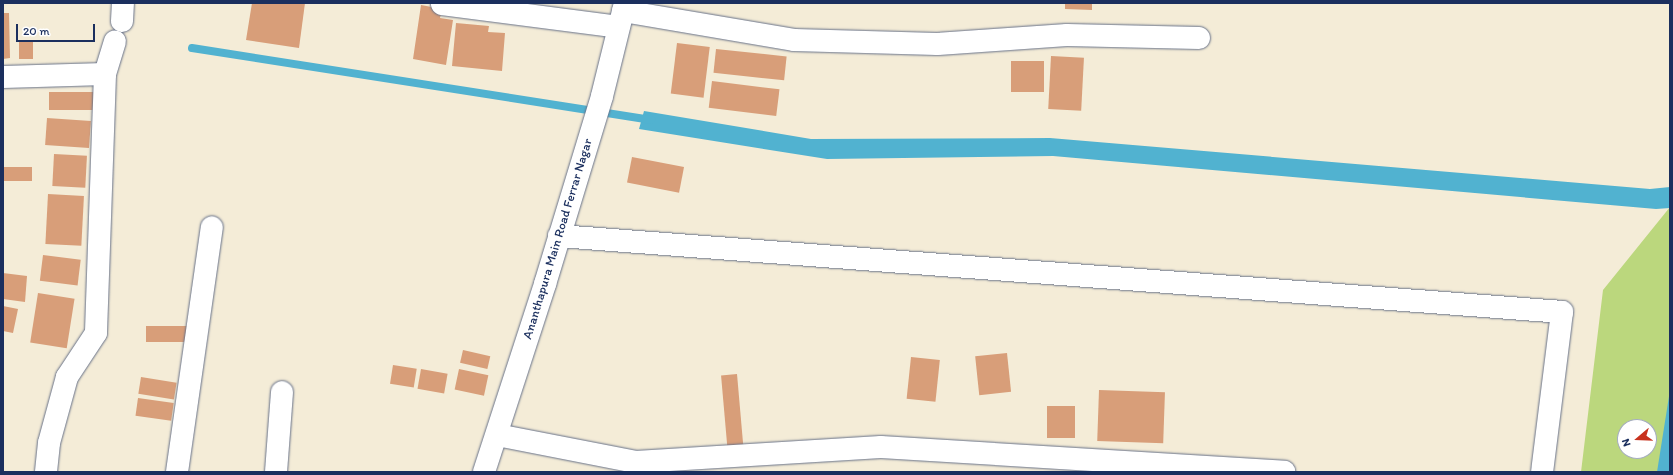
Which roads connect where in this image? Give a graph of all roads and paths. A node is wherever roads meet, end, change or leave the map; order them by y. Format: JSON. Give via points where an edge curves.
{"nodes":[{"id":1,"x":442,"y":4,"type":"dead end"},
{"id":2,"x":622,"y":14,"type":"edge"},
{"id":3,"x":1199,"y":38,"type":"dead end"},
{"id":4,"x":115,"y":42,"type":"dead end"},
{"id":5,"x":105,"y":74,"type":"junction"},
{"id":6,"x":3,"y":78,"type":"edge"},
{"id":7,"x":212,"y":227,"type":"dead end"},
{"id":8,"x":560,"y":236,"type":"junction"},
{"id":9,"x":282,"y":392,"type":"dead end"},
{"id":10,"x":497,"y":435,"type":"junction"},
{"id":11,"x":711,"y":465,"type":"edge"},
{"id":12,"x":46,"y":472,"type":"edge"},
{"id":13,"x":178,"y":472,"type":"edge"},
{"id":14,"x":276,"y":472,"type":"edge"},
{"id":15,"x":484,"y":472,"type":"edge"},
{"id":16,"x":1284,"y":472,"type":"edge"},
{"id":17,"x":1542,"y":472,"type":"edge"}],
"edges":[{"from":1,"to":2,"type":"street"},
{"from":2,"to":3,"type":"street","via":[[794,40],[937,44],[1068,35]]},
{"from":2,"to":8,"type":"street","name":"Ananthapura Main Road Ferrar Nagar","via":[[602,96]]},
{"from":4,"to":5,"type":"street"},
{"from":5,"to":6,"type":"street"},
{"from":5,"to":12,"type":"street","via":[[96,333],[67,377],[49,443]]},
{"from":7,"to":13,"type":"street"},
{"from":8,"to":10,"type":"street","name":"Ananthapura Main Road Ferrar Nagar"},
{"from":8,"to":17,"type":"street","via":[[1562,312]]},
{"from":9,"to":14,"type":"street"},
{"from":10,"to":11,"type":"street","via":[[636,462]]},
{"from":10,"to":15,"type":"street","name":"Ananthapura Main Road Ferrar Nagar"},
{"from":11,"to":16,"type":"street","via":[[881,447]]}]}
